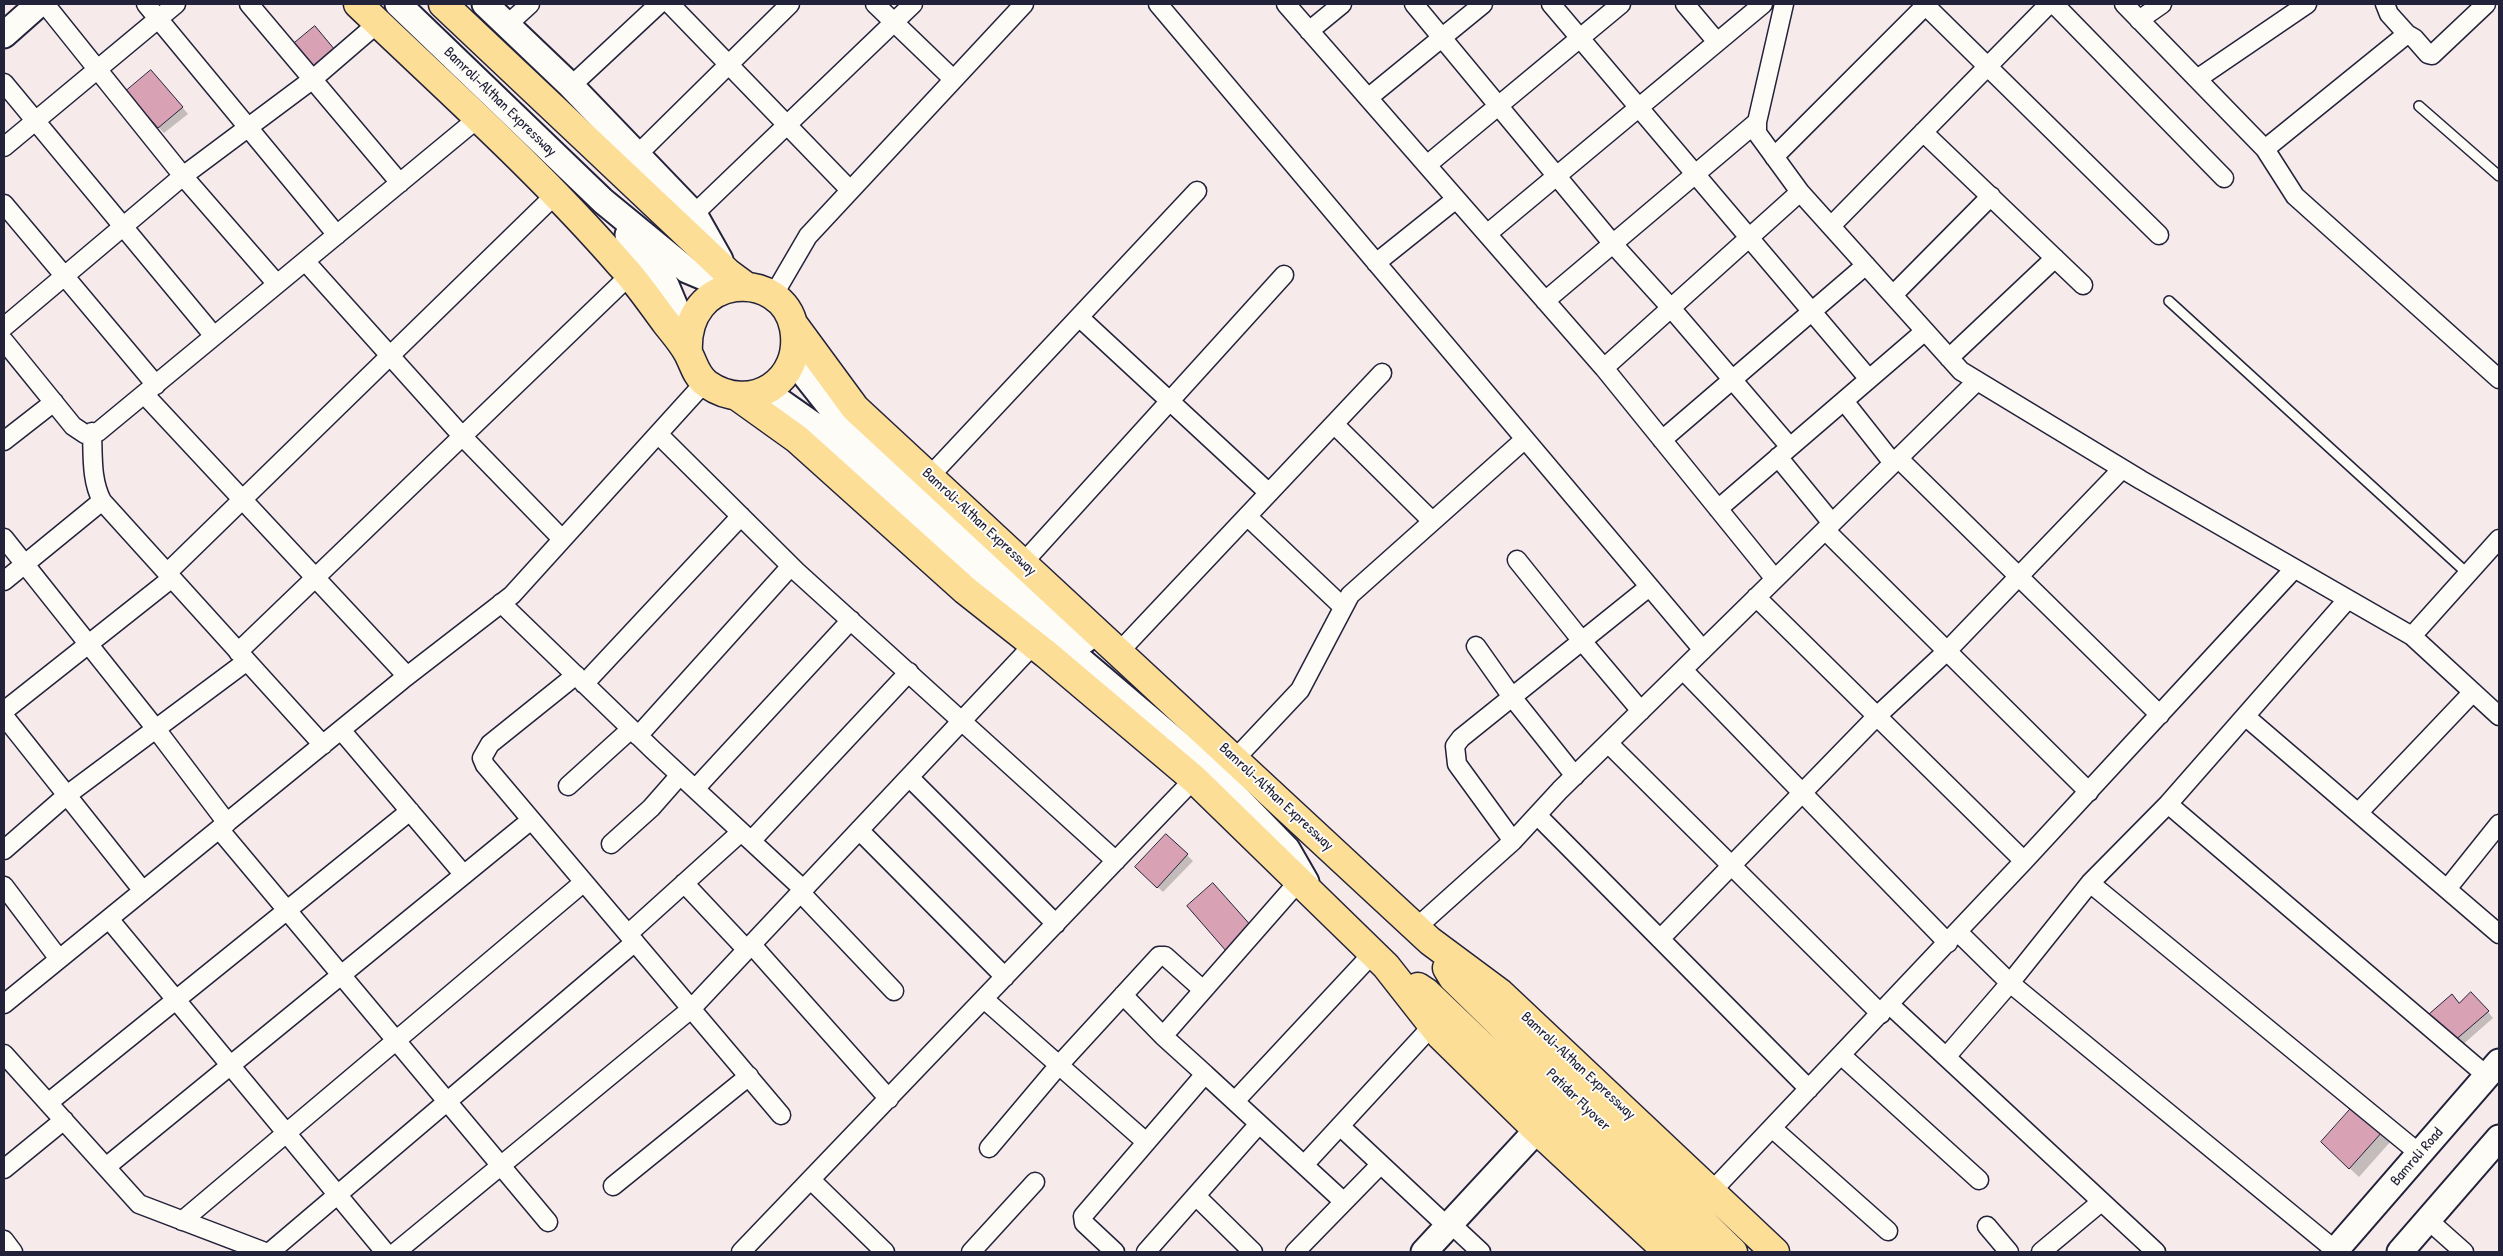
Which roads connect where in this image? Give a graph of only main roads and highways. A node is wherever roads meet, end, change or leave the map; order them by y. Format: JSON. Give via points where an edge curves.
{"nodes":[{"id":1,"x":39,"y":4,"type":"edge"},
{"id":2,"x":358,"y":4,"type":"edge"},
{"id":3,"x":398,"y":4,"type":"edge"},
{"id":4,"x":443,"y":4,"type":"edge"},
{"id":5,"x":484,"y":4,"type":"edge"},
{"id":6,"x":4,"y":35,"type":"edge"},
{"id":7,"x":602,"y":201,"type":"junction"},
{"id":8,"x":735,"y":282,"type":"junction"},
{"id":9,"x":794,"y":325,"type":"junction"},
{"id":10,"x":687,"y":344,"type":"junction"},
{"id":11,"x":793,"y":360,"type":"junction"},
{"id":12,"x":765,"y":391,"type":"junction"},
{"id":13,"x":738,"y":396,"type":"junction"},
{"id":14,"x":1342,"y":858,"type":"junction"},
{"id":15,"x":1305,"y":887,"type":"junction"},
{"id":16,"x":1423,"y":935,"type":"junction"},
{"id":17,"x":1380,"y":960,"type":"junction"},
{"id":18,"x":2493,"y":1069,"type":"edge"},
{"id":19,"x":1537,"y":1130,"type":"junction"},
{"id":20,"x":2499,"y":1138,"type":"edge"},
{"id":21,"x":1658,"y":1249,"type":"edge"},
{"id":22,"x":2335,"y":1251,"type":"edge"},
{"id":23,"x":1424,"y":1252,"type":"edge"},
{"id":24,"x":1698,"y":1252,"type":"edge"},
{"id":25,"x":1733,"y":1252,"type":"edge"},
{"id":26,"x":1775,"y":1252,"type":"edge"},
{"id":27,"x":2400,"y":1252,"type":"edge"}],
"edges":[{"from":1,"to":6,"type":"main road"},
{"from":2,"to":10,"type":"main road","via":[[556,194]]},
{"from":3,"to":7,"type":"main road","name":"Bamroli-Althan Expressway"},
{"from":4,"to":8,"type":"main road"},
{"from":5,"to":8,"type":"main road","via":[[571,86],[694,214]]},
{"from":7,"to":8,"type":"main road","via":[[687,270]]},
{"from":7,"to":10,"type":"main road","via":[[666,285]]},
{"from":8,"to":9,"type":"main road","via":[[773,296],[786,309]]},
{"from":8,"to":10,"type":"main road","via":[[701,304],[691,319]]},
{"from":9,"to":11,"type":"main road","via":[[797,342]]},
{"from":9,"to":14,"type":"main road","name":"Bamroli-Althan Expressway","via":[[855,408]]},
{"from":10,"to":13,"type":"main road","via":[[694,369],[705,382],[720,392]]},
{"from":11,"to":12,"type":"main road","via":[[785,376]]},
{"from":11,"to":14,"type":"main road","via":[[839,418],[1305,841]]},
{"from":12,"to":13,"type":"main road"},
{"from":12,"to":15,"type":"main road","via":[[825,433],[942,543],[1211,771],[1287,849]]},
{"from":13,"to":15,"type":"main road","via":[[797,439],[965,590],[1194,779]]},
{"from":14,"to":16,"type":"main road","name":"Bamroli-Althan Expressway"},
{"from":15,"to":17,"type":"main road"},
{"from":16,"to":25,"type":"main road","name":"Patidar Flyover","via":[[1453,978]]},
{"from":16,"to":26,"type":"main road","name":"Bamroli-Althan Expressway","via":[[1500,993]]},
{"from":17,"to":19,"type":"main road","via":[[1433,1025]]},
{"from":17,"to":24,"type":"main road","name":"Patidar Flyover","via":[[1427,993]]},
{"from":18,"to":22,"type":"main road","name":"Bamroli Road"},
{"from":19,"to":21,"type":"main road"},
{"from":19,"to":23,"type":"main road"},
{"from":20,"to":27,"type":"main road"}]}
